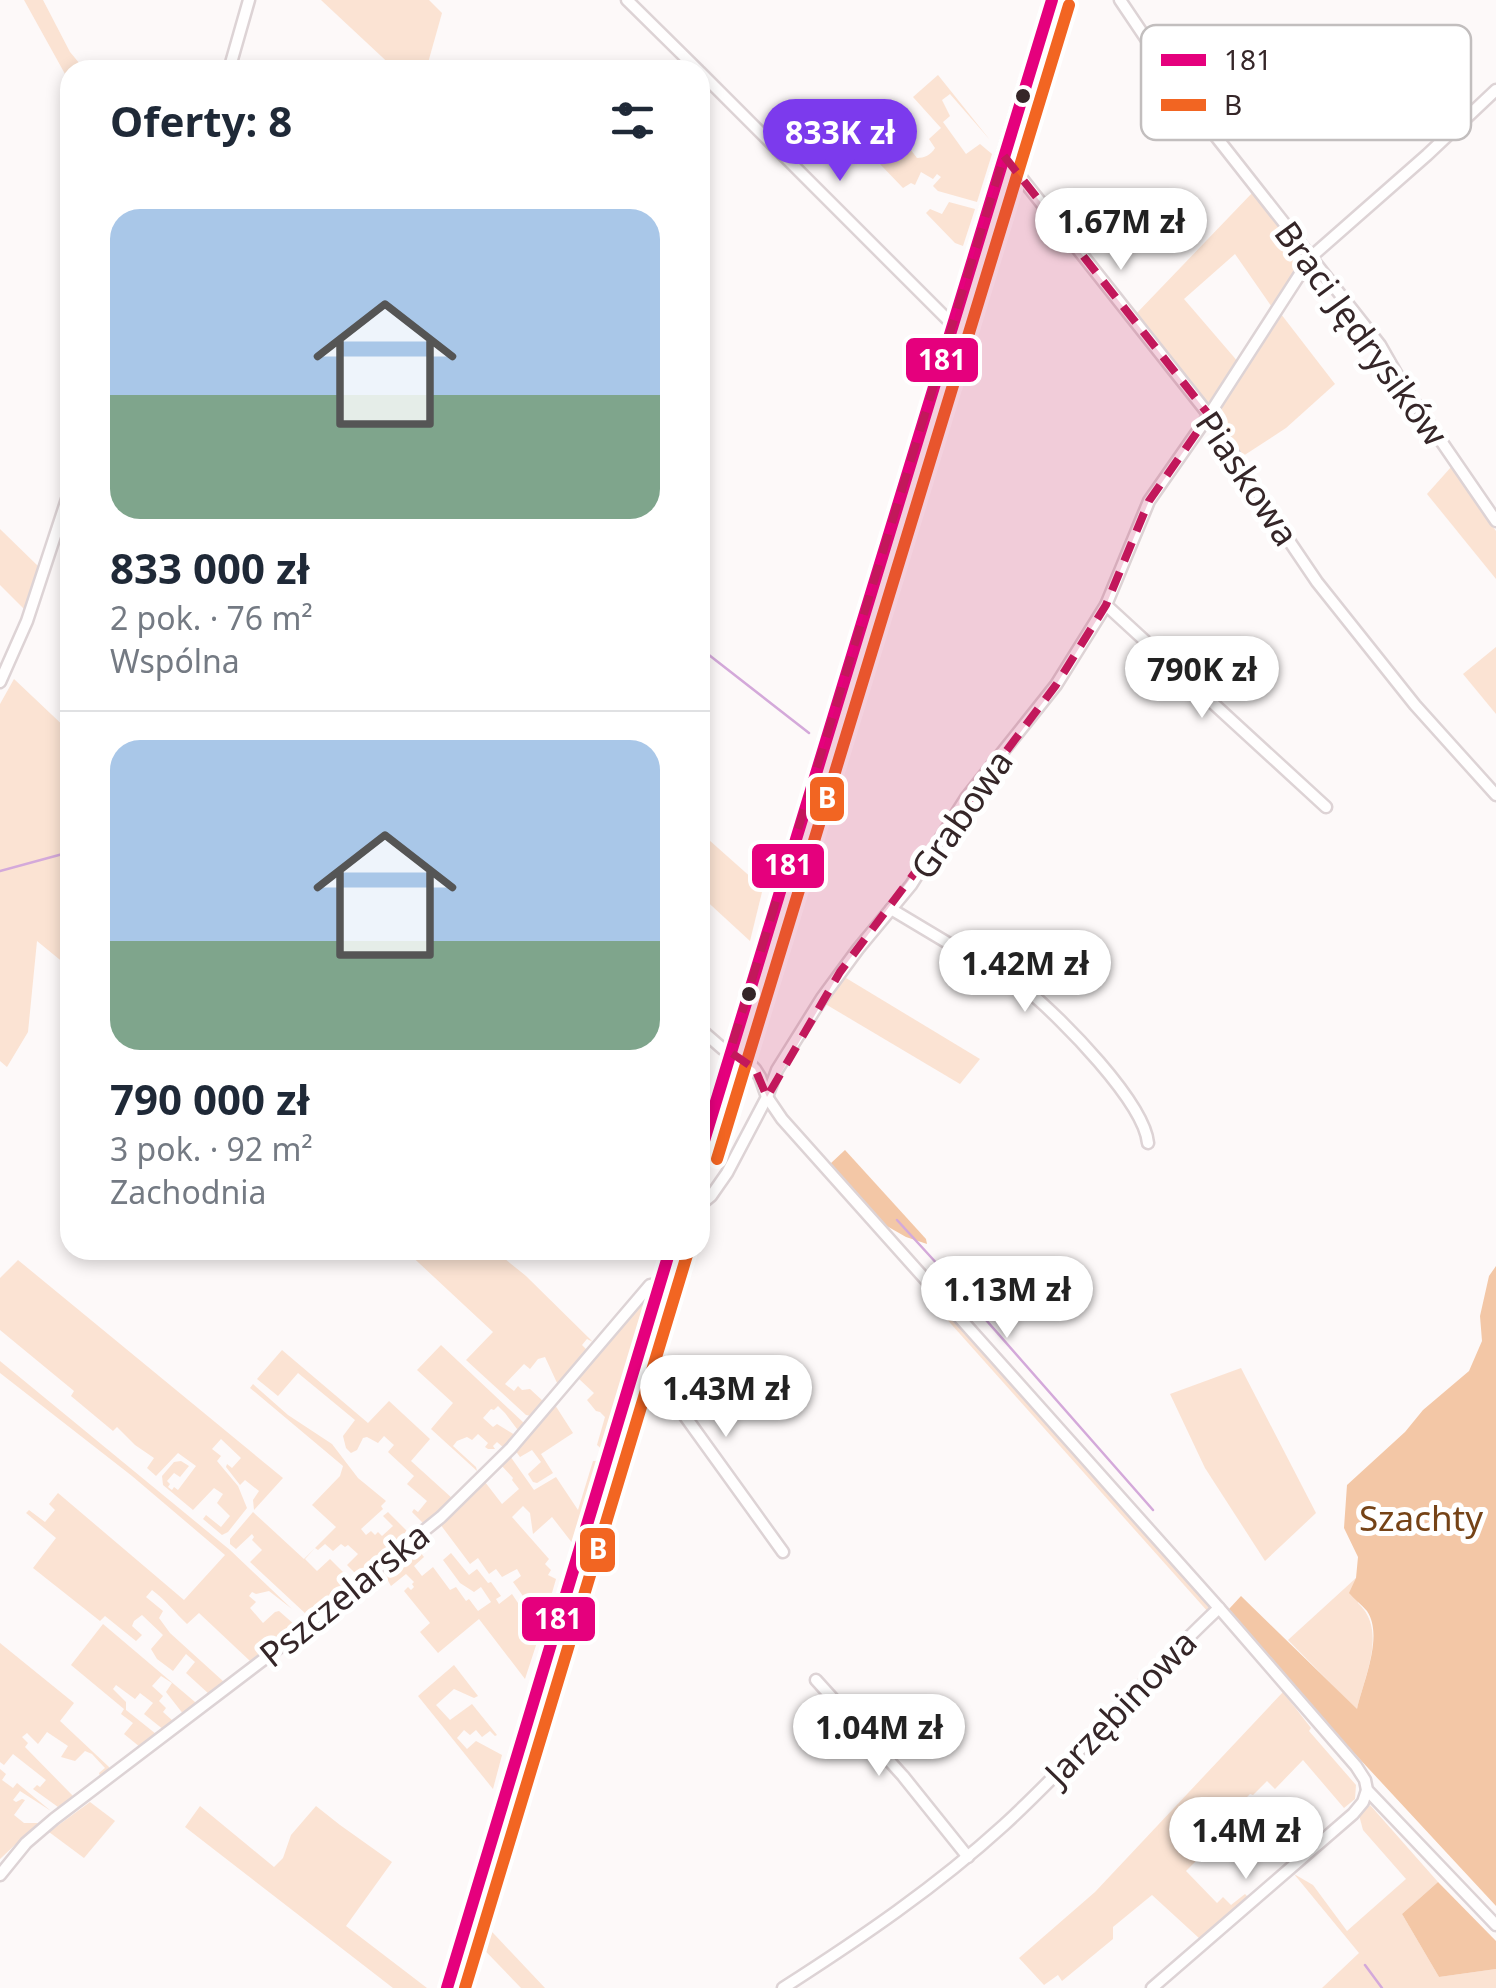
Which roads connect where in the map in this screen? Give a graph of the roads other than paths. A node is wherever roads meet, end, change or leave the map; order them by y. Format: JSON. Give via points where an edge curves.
{"nodes":[{"id":1,"x":249,"y":0,"type":"edge"},
{"id":2,"x":627,"y":0,"type":"edge"},
{"id":3,"x":1052,"y":0,"type":"edge"},
{"id":4,"x":1120,"y":0,"type":"edge"},
{"id":5,"x":1141,"y":31,"type":"edge"},
{"id":6,"x":233,"y":60,"type":"edge"},
{"id":7,"x":688,"y":60,"type":"edge"},
{"id":8,"x":710,"y":82,"type":"edge"},
{"id":9,"x":1496,"y":90,"type":"edge"},
{"id":10,"x":1471,"y":114,"type":"edge"},
{"id":11,"x":1219,"y":140,"type":"edge"},
{"id":12,"x":1443,"y":140,"type":"edge"},
{"id":13,"x":1004,"y":156,"type":"junction"},
{"id":14,"x":1311,"y":257,"type":"junction"},
{"id":15,"x":952,"y":324,"type":"junction"},
{"id":16,"x":1209,"y":415,"type":"junction"},
{"id":17,"x":60,"y":521,"type":"edge"},
{"id":18,"x":1496,"y":522,"type":"edge"},
{"id":19,"x":1106,"y":605,"type":"junction"},
{"id":20,"x":0,"y":682,"type":"edge"},
{"id":21,"x":1496,"y":796,"type":"edge"},
{"id":22,"x":1326,"y":807,"type":"dead end"},
{"id":23,"x":891,"y":909,"type":"junction"},
{"id":24,"x":710,"y":1039,"type":"edge"},
{"id":25,"x":730,"y":1052,"type":"junction"},
{"id":26,"x":766,"y":1096,"type":"junction"},
{"id":27,"x":710,"y":1120,"type":"edge"},
{"id":28,"x":1148,"y":1144,"type":"dead end"},
{"id":29,"x":710,"y":1197,"type":"edge"},
{"id":30,"x":667,"y":1260,"type":"edge"},
{"id":31,"x":659,"y":1284,"type":"junction"},
{"id":32,"x":638,"y":1355,"type":"junction"},
{"id":33,"x":783,"y":1552,"type":"dead end"},
{"id":34,"x":1219,"y":1608,"type":"junction"},
{"id":35,"x":816,"y":1680,"type":"dead end"},
{"id":36,"x":1366,"y":1790,"type":"junction"},
{"id":37,"x":968,"y":1857,"type":"junction"},
{"id":38,"x":0,"y":1875,"type":"edge"},
{"id":39,"x":1496,"y":1925,"type":"edge"},
{"id":40,"x":446,"y":1988,"type":"edge"},
{"id":41,"x":783,"y":1988,"type":"edge"},
{"id":42,"x":1152,"y":1988,"type":"edge"}],
"edges":[{"from":1,"to":6,"type":"street"},
{"from":2,"to":7,"type":"street"},
{"from":3,"to":13,"type":"main road"},
{"from":4,"to":5,"type":"street","name":"Braci Jędrysików"},
{"from":8,"to":15,"type":"street"},
{"from":9,"to":10,"type":"street","name":"Grabowa"},
{"from":11,"to":14,"type":"street","name":"Braci Jędrysików"},
{"from":12,"to":14,"type":"street","name":"Grabowa"},
{"from":13,"to":15,"type":"main road"},
{"from":13,"to":16,"type":"street","name":"Piaskowa"},
{"from":14,"to":16,"type":"street","name":"Grabowa"},
{"from":14,"to":18,"type":"street","name":"Braci Jędrysików","via":[[1380,346]]},
{"from":15,"to":25,"type":"main road"},
{"from":16,"to":19,"type":"street","name":"Grabowa","via":[[1149,502]]},
{"from":16,"to":21,"type":"street","name":"Piaskowa","via":[[1317,582]]},
{"from":17,"to":20,"type":"street"},
{"from":19,"to":22,"type":"street"},
{"from":19,"to":23,"type":"street","name":"Grabowa","via":[[1056,685],[966,798]]},
{"from":23,"to":26,"type":"street","name":"Grabowa","via":[[822,998]]},
{"from":23,"to":28,"type":"street","via":[[1044,1004],[1105,1069],[1147,1132]]},
{"from":24,"to":25,"type":"street"},
{"from":25,"to":26,"type":"street","via":[[755,1069]]},
{"from":25,"to":27,"type":"main road"},
{"from":26,"to":29,"type":"street","name":"Grabowa"},
{"from":26,"to":34,"type":"street"},
{"from":30,"to":31,"type":"main road"},
{"from":31,"to":32,"type":"main road"},
{"from":31,"to":38,"type":"street","name":"Pszczelarska","via":[[650,1285],[511,1448],[441,1517],[52,1820]]},
{"from":32,"to":33,"type":"street"},
{"from":32,"to":40,"type":"main road"},
{"from":34,"to":36,"type":"street","via":[[1356,1766]]},
{"from":34,"to":37,"type":"street","name":"Jarzębinowa"},
{"from":35,"to":37,"type":"street"},
{"from":36,"to":39,"type":"street"},
{"from":36,"to":42,"type":"street","via":[[1353,1814]]},
{"from":37,"to":41,"type":"street","name":"Jarzębinowa"}]}
